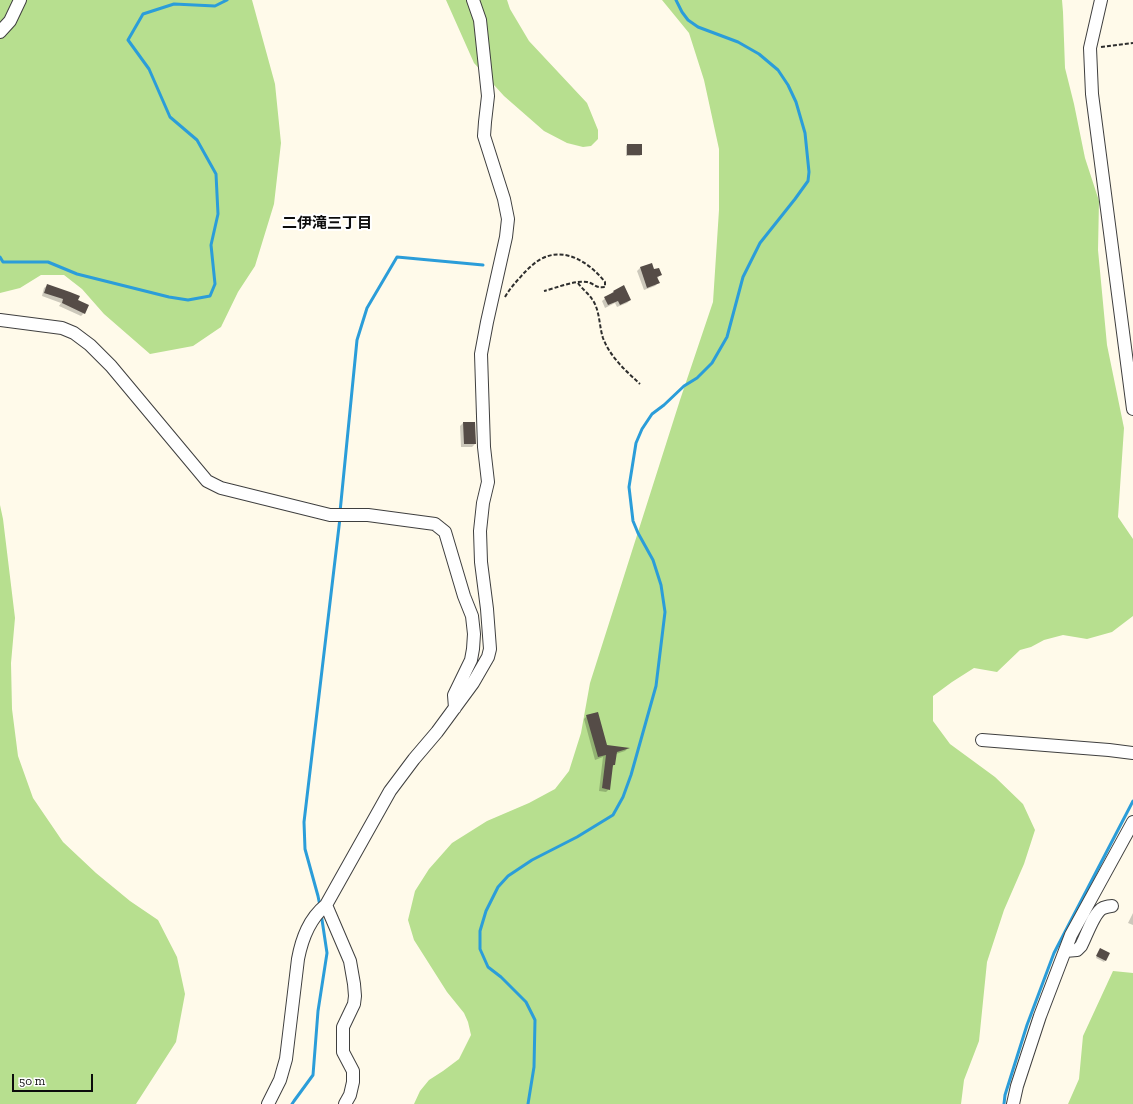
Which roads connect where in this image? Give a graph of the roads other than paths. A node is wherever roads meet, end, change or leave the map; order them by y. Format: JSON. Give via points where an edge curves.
{"nodes":[{"id":1,"x":20,"y":0,"type":"edge"},
{"id":2,"x":473,"y":0,"type":"edge"},
{"id":3,"x":1101,"y":0,"type":"edge"},
{"id":4,"x":0,"y":32,"type":"edge"},
{"id":5,"x":0,"y":320,"type":"edge"},
{"id":6,"x":1133,"y":409,"type":"edge"},
{"id":7,"x":454,"y":708,"type":"junction"},
{"id":8,"x":982,"y":740,"type":"dead end"},
{"id":9,"x":1133,"y":753,"type":"edge"},
{"id":10,"x":1133,"y":822,"type":"edge"},
{"id":11,"x":1112,"y":906,"type":"dead end"},
{"id":12,"x":321,"y":909,"type":"junction"},
{"id":13,"x":1065,"y":951,"type":"junction"},
{"id":14,"x":268,"y":1104,"type":"edge"},
{"id":15,"x":345,"y":1104,"type":"edge"},
{"id":16,"x":1013,"y":1104,"type":"edge"}],
"edges":[{"from":1,"to":4,"type":"street","via":[[10,21]]},
{"from":2,"to":7,"type":"street","via":[[480,20],[488,96],[484,136],[508,219],[481,354],[484,447],[488,482],[480,530],[490,649],[473,683]]},
{"from":3,"to":6,"type":"street","via":[[1090,48],[1092,94]]},
{"from":5,"to":7,"type":"street","via":[[62,328],[90,345],[111,366],[207,481],[221,488],[330,515],[368,515],[435,524],[445,532],[472,616],[474,634],[471,660],[454,695]]},
{"from":7,"to":12,"type":"street","via":[[390,791]]},
{"from":8,"to":9,"type":"street"},
{"from":10,"to":13,"type":"street","via":[[1071,935]]},
{"from":11,"to":13,"type":"street","via":[[1104,908],[1094,917],[1077,950]]},
{"from":12,"to":14,"type":"street","via":[[301,943],[286,1059],[280,1080]]},
{"from":12,"to":15,"type":"street","via":[[350,961],[354,984],[354,1004],[343,1027],[343,1052],[353,1071],[350,1095]]},
{"from":13,"to":16,"type":"street","via":[[1040,1016]]}]}
